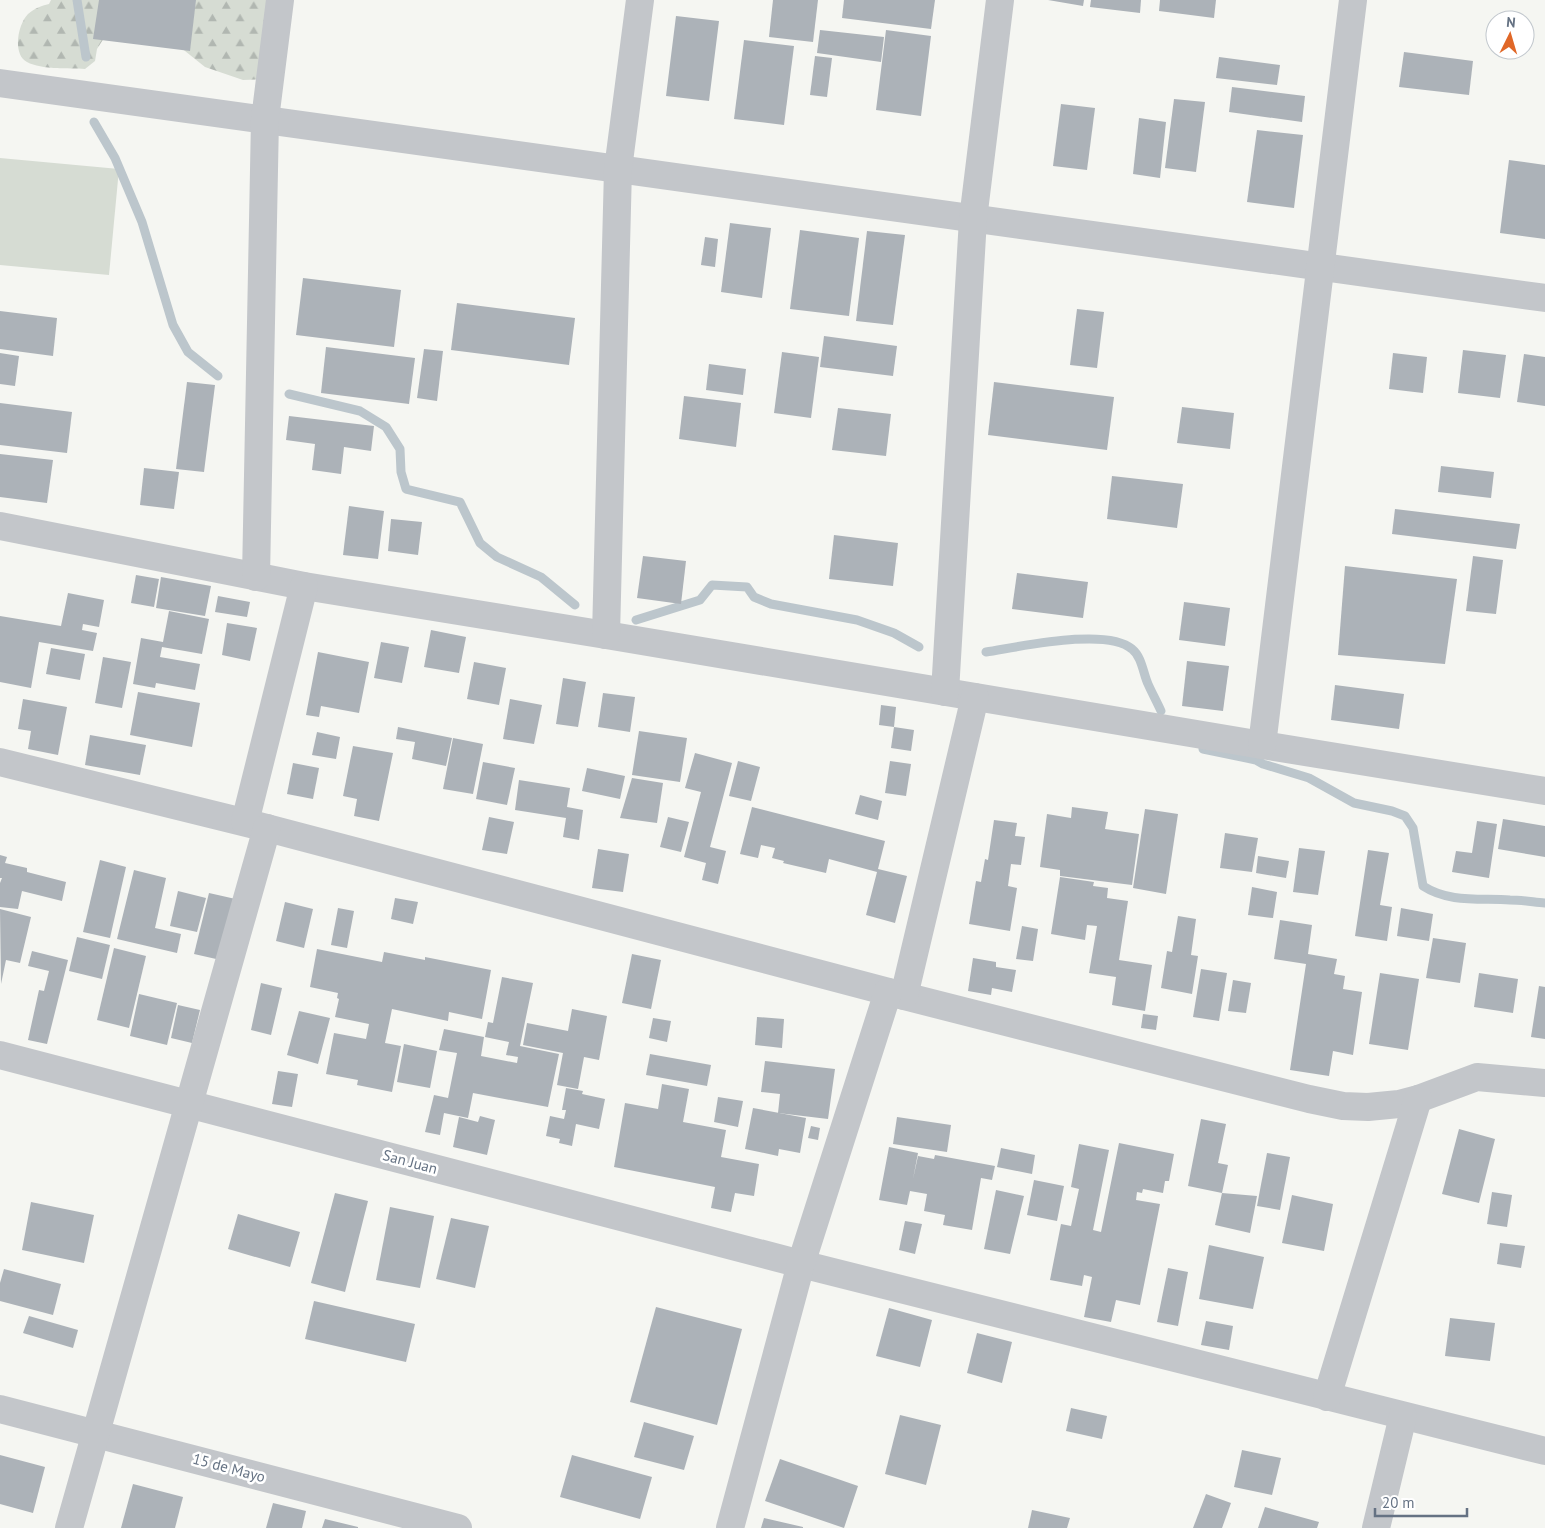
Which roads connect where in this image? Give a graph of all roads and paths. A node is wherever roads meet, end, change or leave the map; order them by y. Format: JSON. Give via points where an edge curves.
{"nodes":[{"id":1,"x":280,"y":0,"type":"edge"},
{"id":2,"x":640,"y":0,"type":"edge"},
{"id":3,"x":1000,"y":0,"type":"edge"},
{"id":4,"x":1353,"y":0,"type":"edge"},
{"id":5,"x":0,"y":83,"type":"edge"},
{"id":6,"x":265,"y":119,"type":"junction"},
{"id":7,"x":618,"y":169,"type":"junction"},
{"id":8,"x":973,"y":219,"type":"junction"},
{"id":9,"x":1320,"y":267,"type":"junction"},
{"id":10,"x":1545,"y":298,"type":"edge"},
{"id":11,"x":0,"y":526,"type":"edge"},
{"id":12,"x":256,"y":577,"type":"junction"},
{"id":13,"x":304,"y":586,"type":"junction"},
{"id":14,"x":606,"y":635,"type":"junction"},
{"id":15,"x":945,"y":692,"type":"junction"},
{"id":16,"x":975,"y":697,"type":"junction"},
{"id":17,"x":1262,"y":746,"type":"junction"},
{"id":18,"x":0,"y":762,"type":"edge"},
{"id":19,"x":1545,"y":791,"type":"edge"},
{"id":20,"x":256,"y":825,"type":"junction"},
{"id":21,"x":896,"y":994,"type":"junction"},
{"id":22,"x":0,"y":1055,"type":"edge"},
{"id":23,"x":1545,"y":1083,"type":"edge"},
{"id":24,"x":1418,"y":1099,"type":"junction"},
{"id":25,"x":189,"y":1104,"type":"junction"},
{"id":26,"x":810,"y":1267,"type":"junction"},
{"id":27,"x":1327,"y":1397,"type":"junction"},
{"id":28,"x":0,"y":1409,"type":"edge"},
{"id":29,"x":1403,"y":1416,"type":"junction"},
{"id":30,"x":96,"y":1434,"type":"junction"},
{"id":31,"x":1545,"y":1451,"type":"edge"},
{"id":32,"x":69,"y":1528,"type":"edge"},
{"id":33,"x":458,"y":1528,"type":"edge"},
{"id":34,"x":730,"y":1528,"type":"edge"},
{"id":35,"x":1376,"y":1528,"type":"edge"}],
"edges":[{"from":1,"to":6,"type":"street"},
{"from":2,"to":7,"type":"street"},
{"from":3,"to":8,"type":"street"},
{"from":4,"to":9,"type":"street"},
{"from":5,"to":6,"type":"street"},
{"from":6,"to":7,"type":"street"},
{"from":6,"to":12,"type":"street"},
{"from":7,"to":8,"type":"street"},
{"from":7,"to":14,"type":"street"},
{"from":8,"to":9,"type":"street"},
{"from":8,"to":15,"type":"street"},
{"from":9,"to":10,"type":"street"},
{"from":9,"to":17,"type":"street"},
{"from":11,"to":12,"type":"street"},
{"from":12,"to":13,"type":"street"},
{"from":13,"to":14,"type":"street"},
{"from":13,"to":20,"type":"street"},
{"from":14,"to":15,"type":"street"},
{"from":15,"to":16,"type":"street"},
{"from":16,"to":17,"type":"street"},
{"from":16,"to":21,"type":"street"},
{"from":17,"to":19,"type":"street"},
{"from":18,"to":20,"type":"street"},
{"from":20,"to":21,"type":"street"},
{"from":20,"to":25,"type":"street"},
{"from":21,"to":24,"type":"street","via":[[1309,1100],[1368,1107]]},
{"from":21,"to":26,"type":"street"},
{"from":22,"to":25,"type":"street","name":"San Juan"},
{"from":23,"to":24,"type":"street","via":[[1477,1077]]},
{"from":24,"to":27,"type":"street"},
{"from":25,"to":26,"type":"street","name":"San Juan"},
{"from":25,"to":30,"type":"street"},
{"from":26,"to":27,"type":"street","name":"San Juan"},
{"from":26,"to":34,"type":"street"},
{"from":27,"to":29,"type":"street","name":"San Juan"},
{"from":28,"to":30,"type":"street","name":"15 de Mayo"},
{"from":29,"to":31,"type":"street","name":"San Juan"},
{"from":29,"to":35,"type":"street"},
{"from":30,"to":32,"type":"street"},
{"from":30,"to":33,"type":"street","name":"15 de Mayo"}]}
